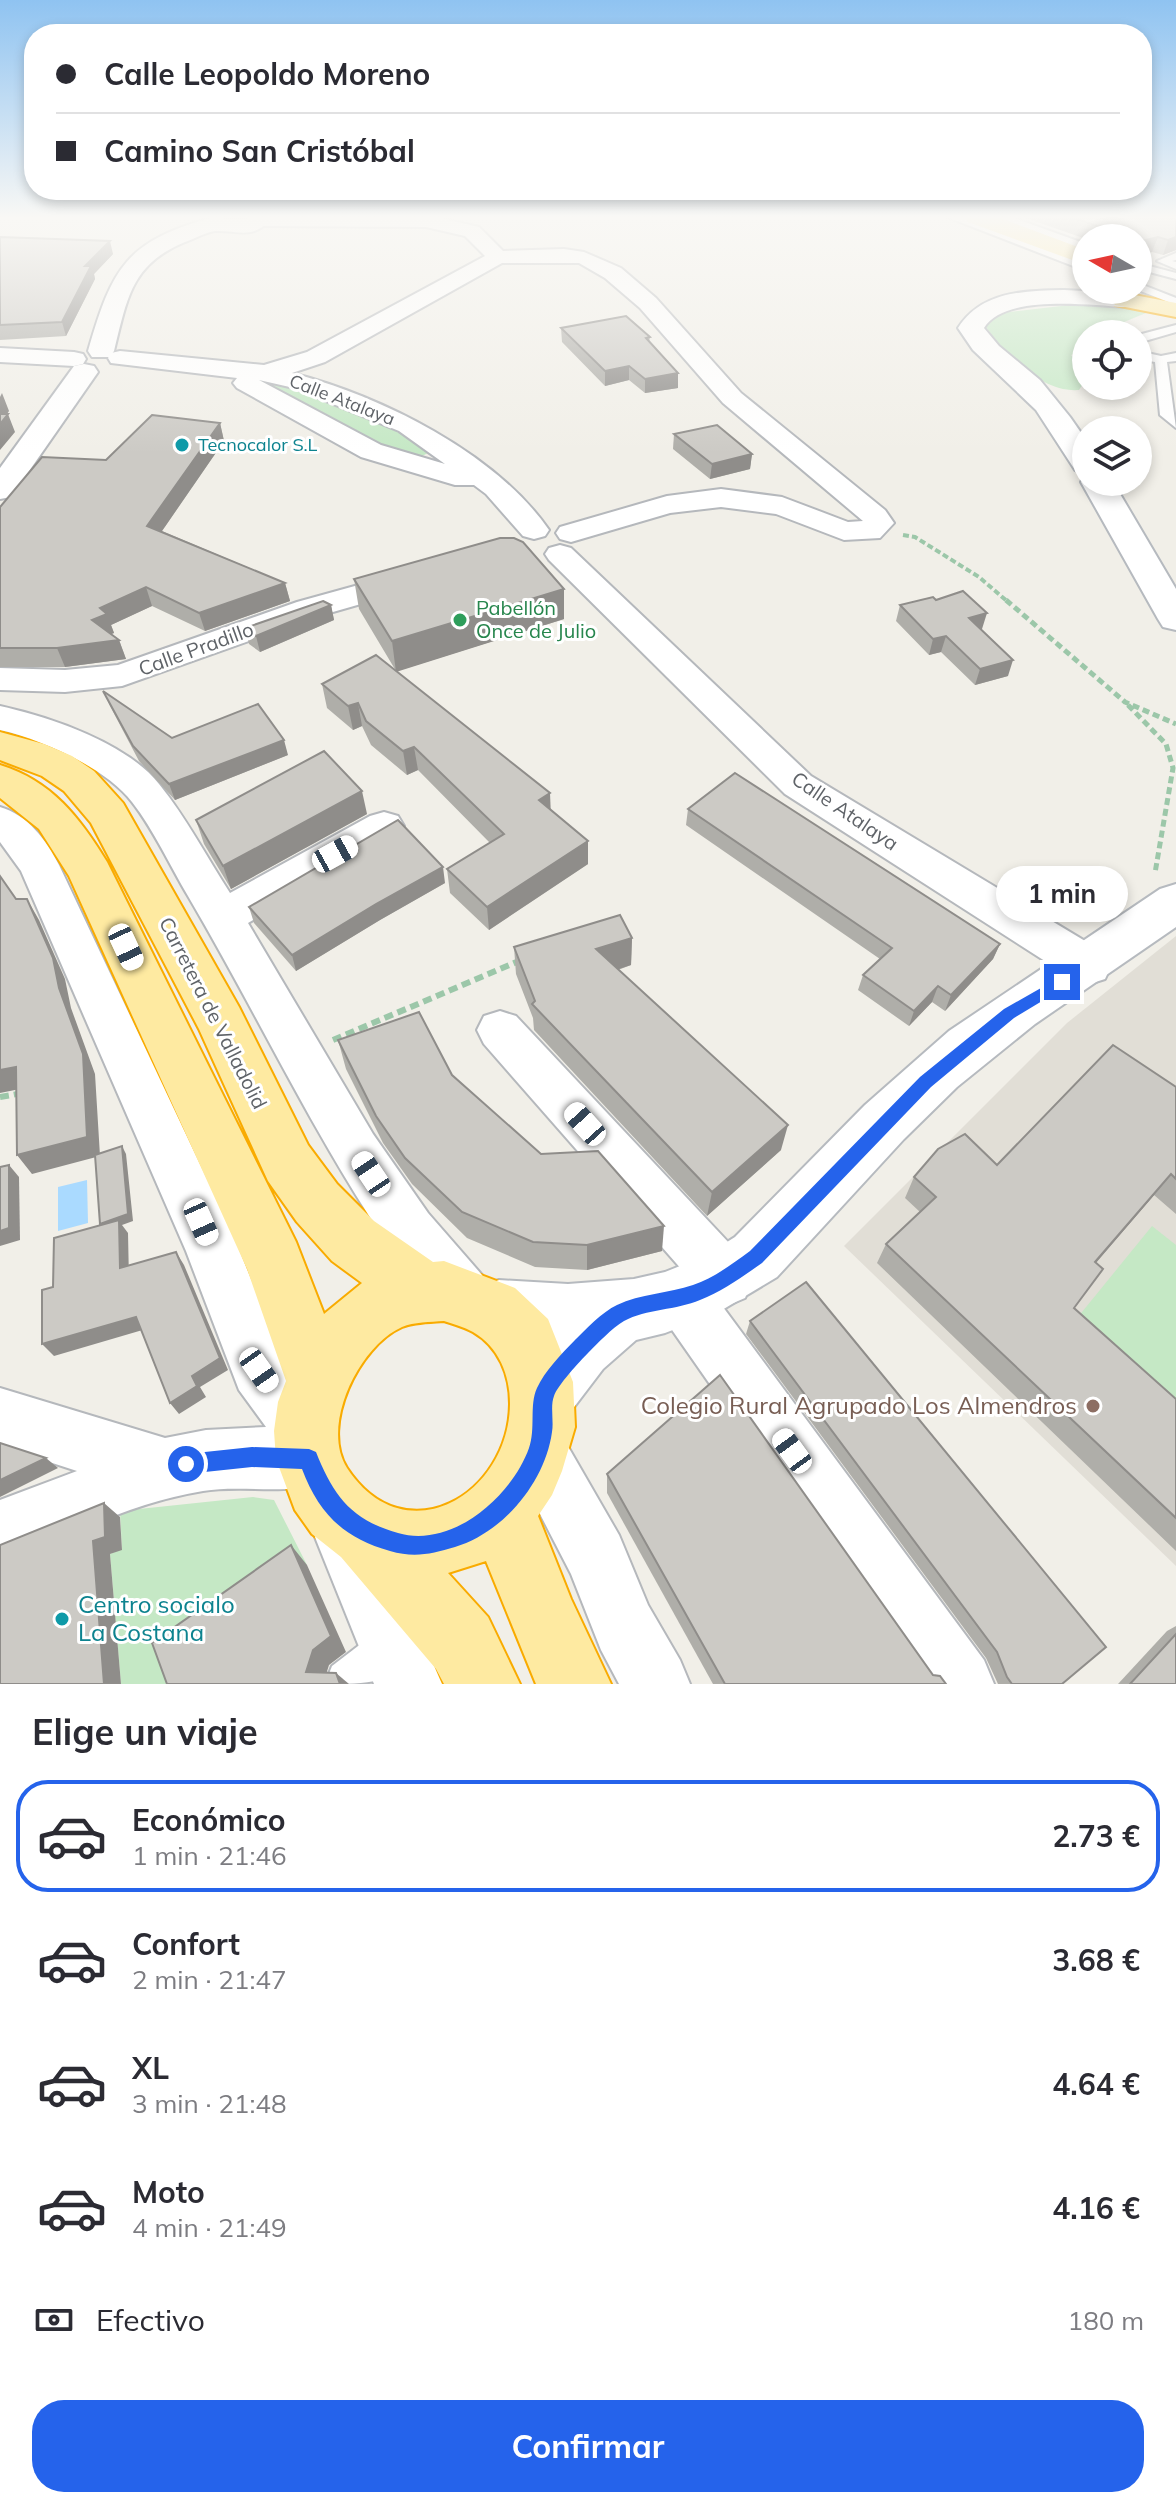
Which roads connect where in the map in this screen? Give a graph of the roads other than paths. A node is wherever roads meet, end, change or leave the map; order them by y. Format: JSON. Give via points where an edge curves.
{"nodes":[{"id":1,"x":119,"y":296,"type":"edge"},
{"id":2,"x":428,"y":296,"type":"edge"},
{"id":3,"x":639,"y":296,"type":"edge"},
{"id":4,"x":1062,"y":296,"type":"edge"},
{"id":5,"x":1157,"y":296,"type":"edge"},
{"id":6,"x":1176,"y":310,"type":"edge"},
{"id":7,"x":1176,"y":328,"type":"edge"},
{"id":8,"x":1152,"y":335,"type":"edge"},
{"id":9,"x":0,"y":355,"type":"edge"},
{"id":10,"x":1176,"y":357,"type":"edge"},
{"id":11,"x":1152,"y":358,"type":"edge"},
{"id":12,"x":95,"y":360,"type":"junction"},
{"id":13,"x":1161,"y":360,"type":"junction"},
{"id":14,"x":216,"y":369,"type":"junction"},
{"id":15,"x":266,"y":373,"type":"junction"},
{"id":16,"x":1176,"y":424,"type":"edge"},
{"id":17,"x":1072,"y":443,"type":"edge"},
{"id":18,"x":814,"y":469,"type":"junction"},
{"id":19,"x":496,"y":488,"type":"junction"},
{"id":20,"x":0,"y":490,"type":"edge"},
{"id":21,"x":1105,"y":496,"type":"edge"},
{"id":22,"x":751,"y":499,"type":"junction"},
{"id":23,"x":541,"y":543,"type":"junction"},
{"id":24,"x":444,"y":570,"type":"edge"},
{"id":25,"x":1176,"y":619,"type":"edge"},
{"id":26,"x":0,"y":679,"type":"edge"},
{"id":27,"x":0,"y":718,"type":"edge"},
{"id":28,"x":0,"y":746,"type":"edge"},
{"id":29,"x":0,"y":780,"type":"edge"},
{"id":30,"x":0,"y":821,"type":"edge"},
{"id":31,"x":384,"y":826,"type":"edge"},
{"id":32,"x":1165,"y":893,"type":"edge"},
{"id":33,"x":223,"y":917,"type":"junction"},
{"id":34,"x":1089,"y":966,"type":"junction"},
{"id":35,"x":500,"y":1030,"type":"dead end"},
{"id":36,"x":704,"y":1288,"type":"junction"},
{"id":37,"x":462,"y":1299,"type":"junction"},
{"id":38,"x":620,"y":1313,"type":"junction"},
{"id":39,"x":0,"y":1417,"type":"edge"},
{"id":40,"x":541,"y":1422,"type":"junction"},
{"id":41,"x":327,"y":1463,"type":"junction"},
{"id":42,"x":123,"y":1472,"type":"junction"},
{"id":43,"x":501,"y":1509,"type":"junction"},
{"id":44,"x":0,"y":1531,"type":"edge"},
{"id":45,"x":384,"y":1673,"type":"edge"},
{"id":46,"x":483,"y":1684,"type":"edge"},
{"id":47,"x":574,"y":1684,"type":"edge"},
{"id":48,"x":656,"y":1684,"type":"edge"},
{"id":49,"x":960,"y":1684,"type":"edge"}],
"edges":[{"from":1,"to":12,"type":"main road"},
{"from":2,"to":15,"type":"street","via":[[316,357]]},
{"from":3,"to":18,"type":"street","via":[[732,398]]},
{"from":4,"to":17,"type":"main road","via":[[1004,303],[981,312],[971,328],[1032,388]]},
{"from":5,"to":6,"type":"highway"},
{"from":7,"to":8,"type":"lane"},
{"from":9,"to":12,"type":"street","name":"Calle Atalaya"},
{"from":10,"to":13,"type":"lane"},
{"from":11,"to":13,"type":"lane"},
{"from":12,"to":14,"type":"street","name":"Calle Atalaya"},
{"from":12,"to":20,"type":"main road"},
{"from":13,"to":16,"type":"lane","via":[[1167,415]]},
{"from":14,"to":15,"type":"street","name":"Calle Atalaya"},
{"from":14,"to":19,"type":"street","name":"Calle Atalaya","via":[[371,451]]},
{"from":15,"to":19,"type":"street","name":"Calle Atalaya","via":[[408,425]]},
{"from":18,"to":22,"type":"street","via":[[757,490]]},
{"from":18,"to":22,"type":"street","via":[[875,516],[875,530],[844,531],[808,514]]},
{"from":19,"to":23,"type":"street","name":"Calle Atalaya"},
{"from":21,"to":25,"type":"main road"},
{"from":22,"to":23,"type":"street","via":[[682,501]]},
{"from":23,"to":34,"type":"street","name":"Calle Atalaya","via":[[798,785]]},
{"from":24,"to":26,"type":"street","name":"Calle Pradillo","via":[[308,609],[122,675],[79,681]]},
{"from":27,"to":33,"type":"street","via":[[67,741],[118,767],[145,792]]},
{"from":28,"to":37,"type":"highway","name":"Carretera de Valladolid","via":[[57,766],[79,781],[108,814],[221,1022],[288,1163],[317,1203],[353,1241]]},
{"from":29,"to":41,"type":"highway","via":[[59,820],[91,874],[275,1263]]},
{"from":30,"to":41,"type":"street","via":[[39,865],[212,1248],[259,1370]]},
{"from":31,"to":33,"type":"street"},
{"from":32,"to":34,"type":"main road"},
{"from":33,"to":37,"type":"street","via":[[355,1150]]},
{"from":34,"to":36,"type":"main road","via":[[1009,1013],[966,1047],[756,1257]]},
{"from":35,"to":36,"type":"street"},
{"from":36,"to":38,"type":"main road"},
{"from":36,"to":49,"type":"street"},
{"from":37,"to":38,"type":"main road","via":[[554,1315]]},
{"from":37,"to":40,"type":"highway","via":[[526,1340],[541,1373]]},
{"from":37,"to":41,"type":"highway","via":[[392,1300],[336,1345]]},
{"from":38,"to":40,"type":"main road","via":[[581,1347]]},
{"from":39,"to":42,"type":"street"},
{"from":40,"to":43,"type":"highway","via":[[522,1482]]},
{"from":40,"to":48,"type":"street","via":[[624,1627]]},
{"from":41,"to":42,"type":"street","via":[[252,1457]]},
{"from":41,"to":43,"type":"highway","via":[[395,1544],[426,1545],[466,1533]]},
{"from":41,"to":45,"type":"street"},
{"from":41,"to":46,"type":"highway","via":[[462,1643]]},
{"from":42,"to":44,"type":"street"},
{"from":43,"to":47,"type":"highway"}]}
